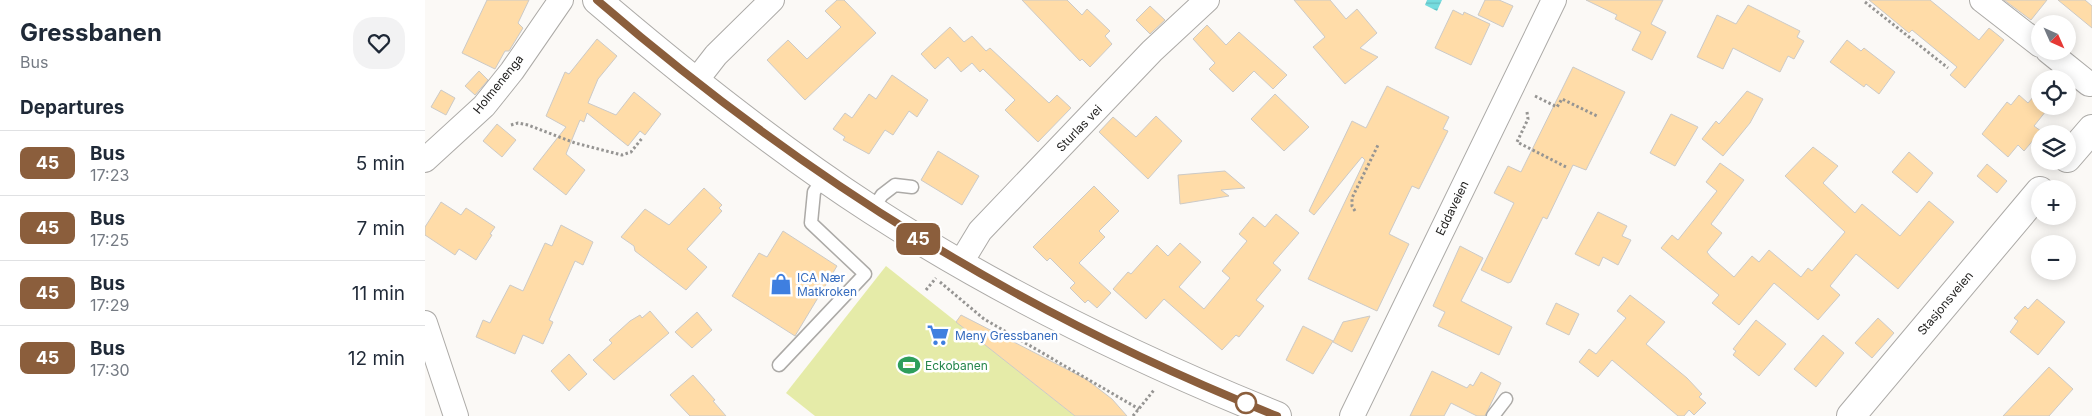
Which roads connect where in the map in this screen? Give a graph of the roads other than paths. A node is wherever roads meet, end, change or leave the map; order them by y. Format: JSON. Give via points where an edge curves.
{"nodes":[{"id":1,"x":561,"y":0,"type":"edge"},
{"id":2,"x":597,"y":0,"type":"edge"},
{"id":3,"x":772,"y":0,"type":"edge"},
{"id":4,"x":1207,"y":0,"type":"edge"},
{"id":5,"x":1554,"y":0,"type":"edge"},
{"id":6,"x":1982,"y":0,"type":"edge"},
{"id":7,"x":2031,"y":38,"type":"edge"},
{"id":8,"x":2058,"y":60,"type":"edge"},
{"id":9,"x":695,"y":82,"type":"junction"},
{"id":10,"x":2089,"y":84,"type":"dead end"},
{"id":11,"x":2092,"y":130,"type":"edge"},
{"id":12,"x":2076,"y":148,"type":"edge"},
{"id":13,"x":425,"y":160,"type":"edge"},
{"id":14,"x":2058,"y":170,"type":"edge"},
{"id":15,"x":824,"y":177,"type":"junction"},
{"id":16,"x":2049,"y":180,"type":"edge"},
{"id":17,"x":912,"y":187,"type":"dead end"},
{"id":18,"x":2031,"y":202,"type":"edge"},
{"id":19,"x":872,"y":210,"type":"junction"},
{"id":20,"x":950,"y":268,"type":"junction"},
{"id":21,"x":425,"y":323,"type":"edge"},
{"id":22,"x":779,"y":365,"type":"dead end"},
{"id":23,"x":1506,"y":400,"type":"dead end"},
{"id":24,"x":456,"y":416,"type":"edge"},
{"id":25,"x":1277,"y":416,"type":"edge"},
{"id":26,"x":1352,"y":416,"type":"edge"},
{"id":27,"x":1493,"y":416,"type":"edge"},
{"id":28,"x":1851,"y":416,"type":"edge"}],
"edges":[{"from":1,"to":13,"type":"street","name":"Holmenenga","via":[[484,106]]},
{"from":2,"to":9,"type":"main road"},
{"from":3,"to":9,"type":"street","via":[[716,55]]},
{"from":4,"to":20,"type":"street","name":"Sturlas vei","via":[[1152,52],[981,231]]},
{"from":5,"to":26,"type":"street","name":"Eddaveien"},
{"from":6,"to":7,"type":"street"},
{"from":8,"to":10,"type":"street"},
{"from":9,"to":15,"type":"main road"},
{"from":11,"to":12,"type":"main road","name":"Stasjonsveien"},
{"from":14,"to":16,"type":"main road","name":"Stasjonsveien"},
{"from":15,"to":19,"type":"main road"},
{"from":15,"to":22,"type":"lane","via":[[814,192],[811,223],[869,278]]},
{"from":17,"to":19,"type":"lane","via":[[895,185],[882,195]]},
{"from":18,"to":28,"type":"main road","name":"Stasjonsveien"},
{"from":19,"to":20,"type":"main road"},
{"from":20,"to":25,"type":"main road","via":[[1186,378]]},
{"from":21,"to":24,"type":"street"},
{"from":23,"to":27,"type":"lane"}]}
